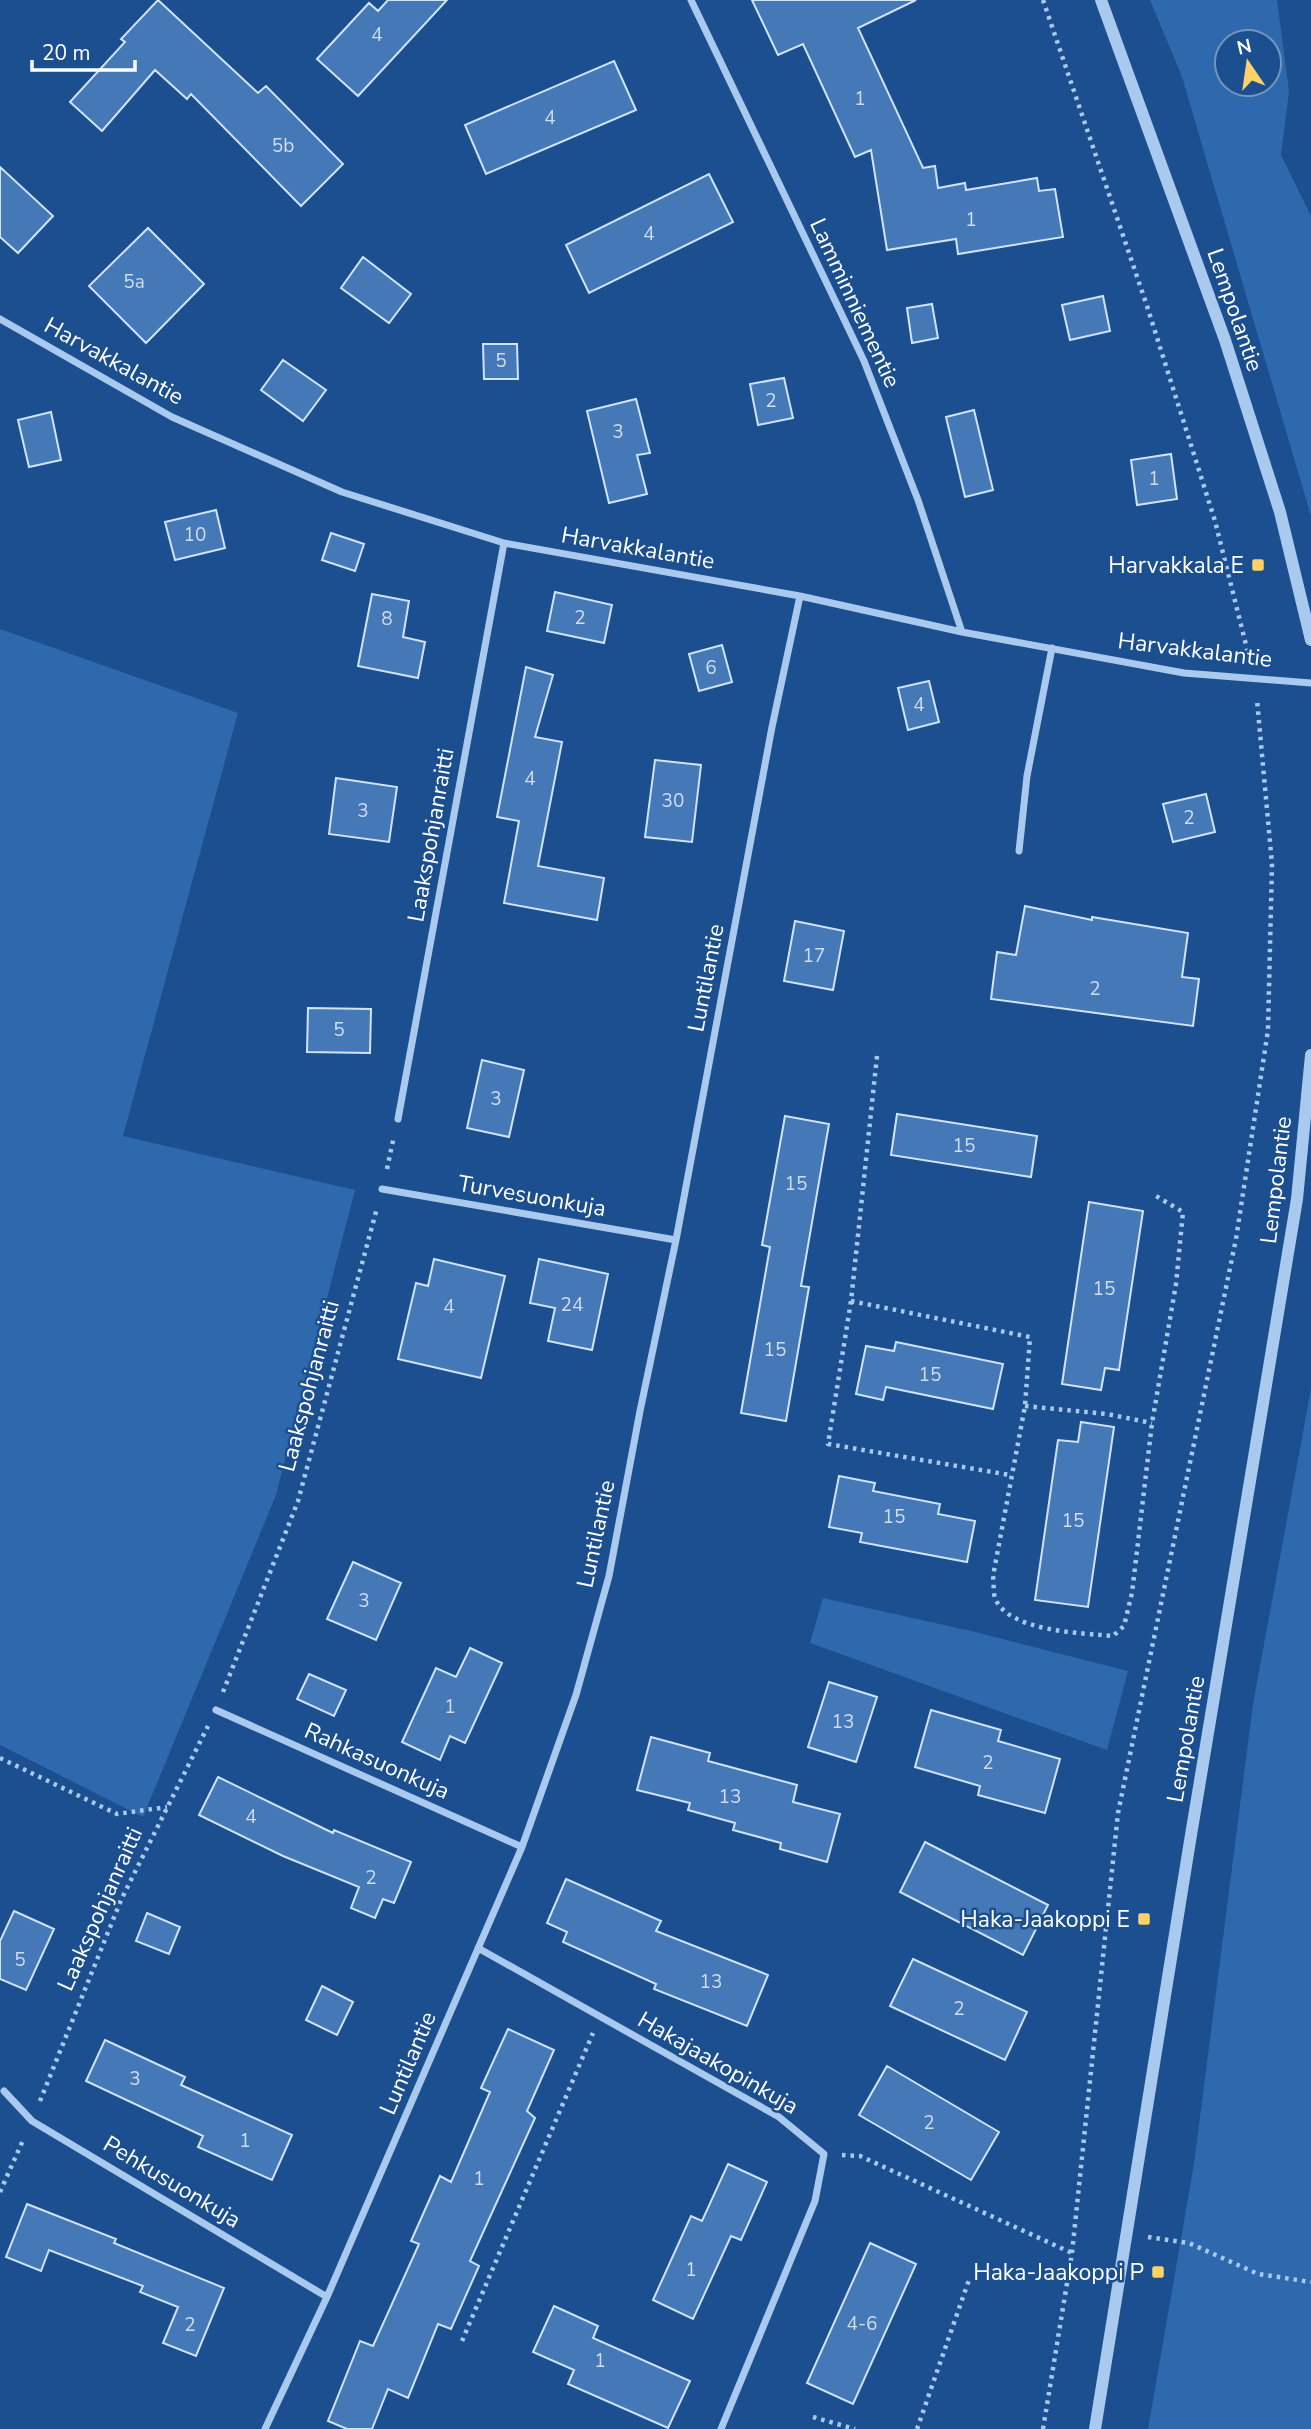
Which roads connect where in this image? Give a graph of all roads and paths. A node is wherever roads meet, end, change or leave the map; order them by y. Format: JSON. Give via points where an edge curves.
{"nodes":[{"id":1,"x":691,"y":0,"type":"edge"},
{"id":2,"x":1043,"y":0,"type":"edge"},
{"id":3,"x":1101,"y":0,"type":"edge"},
{"id":4,"x":0,"y":319,"type":"edge"},
{"id":5,"x":504,"y":543,"type":"junction"},
{"id":6,"x":800,"y":596,"type":"junction"},
{"id":7,"x":962,"y":632,"type":"junction"},
{"id":8,"x":1311,"y":640,"type":"edge"},
{"id":9,"x":1052,"y":648,"type":"junction"},
{"id":10,"x":1254,"y":678,"type":"junction"},
{"id":11,"x":1311,"y":682,"type":"edge"},
{"id":12,"x":1019,"y":851,"type":"dead end"},
{"id":13,"x":877,"y":1055,"type":"dead end"},
{"id":14,"x":1311,"y":1055,"type":"edge"},
{"id":15,"x":398,"y":1119,"type":"joint"},
{"id":16,"x":382,"y":1189,"type":"junction"},
{"id":17,"x":1156,"y":1196,"type":"dead end"},
{"id":18,"x":676,"y":1240,"type":"junction"},
{"id":19,"x":851,"y":1301,"type":"junction"},
{"id":20,"x":1025,"y":1405,"type":"junction"},
{"id":21,"x":1152,"y":1423,"type":"junction"},
{"id":22,"x":1010,"y":1475,"type":"junction"},
{"id":23,"x":216,"y":1710,"type":"junction"},
{"id":24,"x":0,"y":1758,"type":"edge"},
{"id":25,"x":167,"y":1807,"type":"junction"},
{"id":26,"x":522,"y":1847,"type":"junction"},
{"id":27,"x":478,"y":1948,"type":"junction"},
{"id":28,"x":600,"y":2017,"type":"junction"},
{"id":29,"x":4,"y":2091,"type":"dead end"},
{"id":30,"x":32,"y":2121,"type":"junction"},
{"id":31,"x":824,"y":2154,"type":"junction"},
{"id":32,"x":0,"y":2192,"type":"edge"},
{"id":33,"x":1128,"y":2235,"type":"junction"},
{"id":34,"x":1072,"y":2253,"type":"junction"},
{"id":35,"x":970,"y":2277,"type":"dead end"},
{"id":36,"x":1311,"y":2282,"type":"edge"},
{"id":37,"x":327,"y":2297,"type":"junction"},
{"id":38,"x":461,"y":2341,"type":"dead end"},
{"id":39,"x":813,"y":2417,"type":"dead end"},
{"id":40,"x":265,"y":2429,"type":"edge"},
{"id":41,"x":721,"y":2429,"type":"edge"},
{"id":42,"x":855,"y":2429,"type":"edge"},
{"id":43,"x":917,"y":2429,"type":"edge"},
{"id":44,"x":1043,"y":2429,"type":"edge"},
{"id":45,"x":1095,"y":2429,"type":"edge"}],
"edges":[{"from":1,"to":7,"type":"street","name":"Lamminniementie","via":[[864,361],[918,500]]},
{"from":2,"to":10,"type":"path","via":[[1215,521]]},
{"from":3,"to":8,"type":"street","name":"Lempolantie","via":[[1225,340],[1280,512]]},
{"from":4,"to":5,"type":"street","name":"Harvakkalantie","via":[[172,417],[342,492]]},
{"from":5,"to":6,"type":"street","name":"Harvakkalantie"},
{"from":5,"to":15,"type":"street","name":"Laakspohjanraitti"},
{"from":6,"to":7,"type":"street","name":"Harvakkalantie"},
{"from":6,"to":18,"type":"street","name":"Luntilantie"},
{"from":7,"to":9,"type":"street","name":"Harvakkalantie"},
{"from":9,"to":10,"type":"street","name":"Harvakkalantie","via":[[1184,673]]},
{"from":9,"to":12,"type":"street","via":[[1027,776]]},
{"from":10,"to":11,"type":"street","name":"Harvakkalantie"},
{"from":10,"to":34,"type":"path","via":[[1272,864],[1268,1030],[1236,1239],[1118,1813]]},
{"from":13,"to":19,"type":"path"},
{"from":14,"to":33,"type":"street","name":"Lempolantie","via":[[1297,1199]]},
{"from":15,"to":16,"type":"path","name":"Laakspohjanraitti"},
{"from":16,"to":18,"type":"street","name":"Turvesuonkuja"},
{"from":16,"to":23,"type":"path","name":"Laakspohjanraitti","via":[[298,1501]]},
{"from":17,"to":21,"type":"path","via":[[1184,1212]]},
{"from":18,"to":26,"type":"street","name":"Luntilantie","via":[[609,1576],[576,1695]]},
{"from":19,"to":20,"type":"path","via":[[1030,1336]]},
{"from":19,"to":22,"type":"path","via":[[828,1444]]},
{"from":20,"to":21,"type":"path"},
{"from":20,"to":22,"type":"path"},
{"from":21,"to":22,"type":"path","via":[[1132,1593],[1124,1626],[1113,1636],[1049,1630],[1010,1615],[996,1599],[993,1576]]},
{"from":23,"to":25,"type":"path","name":"Laakspohjanraitti"},
{"from":23,"to":26,"type":"street","name":"Rahkasuonkuja"},
{"from":24,"to":25,"type":"path","via":[[117,1814]]},
{"from":25,"to":30,"type":"path","name":"Laakspohjanraitti","via":[[121,1900]]},
{"from":26,"to":27,"type":"street","name":"Luntilantie"},
{"from":27,"to":28,"type":"street","name":"Hakajaakopinkuja"},
{"from":27,"to":37,"type":"street","name":"Luntilantie"},
{"from":28,"to":31,"type":"street","name":"Hakajaakopinkuja","via":[[779,2117]]},
{"from":28,"to":38,"type":"path"},
{"from":29,"to":30,"type":"street","name":"Pehkusuonkuja"},
{"from":30,"to":32,"type":"path","name":"Laakspohjanraitti"},
{"from":30,"to":37,"type":"street","name":"Pehkusuonkuja"},
{"from":31,"to":34,"type":"path","via":[[860,2156]]},
{"from":31,"to":41,"type":"street","via":[[815,2201]]},
{"from":33,"to":36,"type":"path","via":[[1189,2243],[1258,2274]]},
{"from":33,"to":45,"type":"street","name":"Lempolantie"},
{"from":34,"to":44,"type":"path"},
{"from":35,"to":43,"type":"path"},
{"from":37,"to":40,"type":"street","name":"Luntilantie"},
{"from":39,"to":42,"type":"path"}]}
